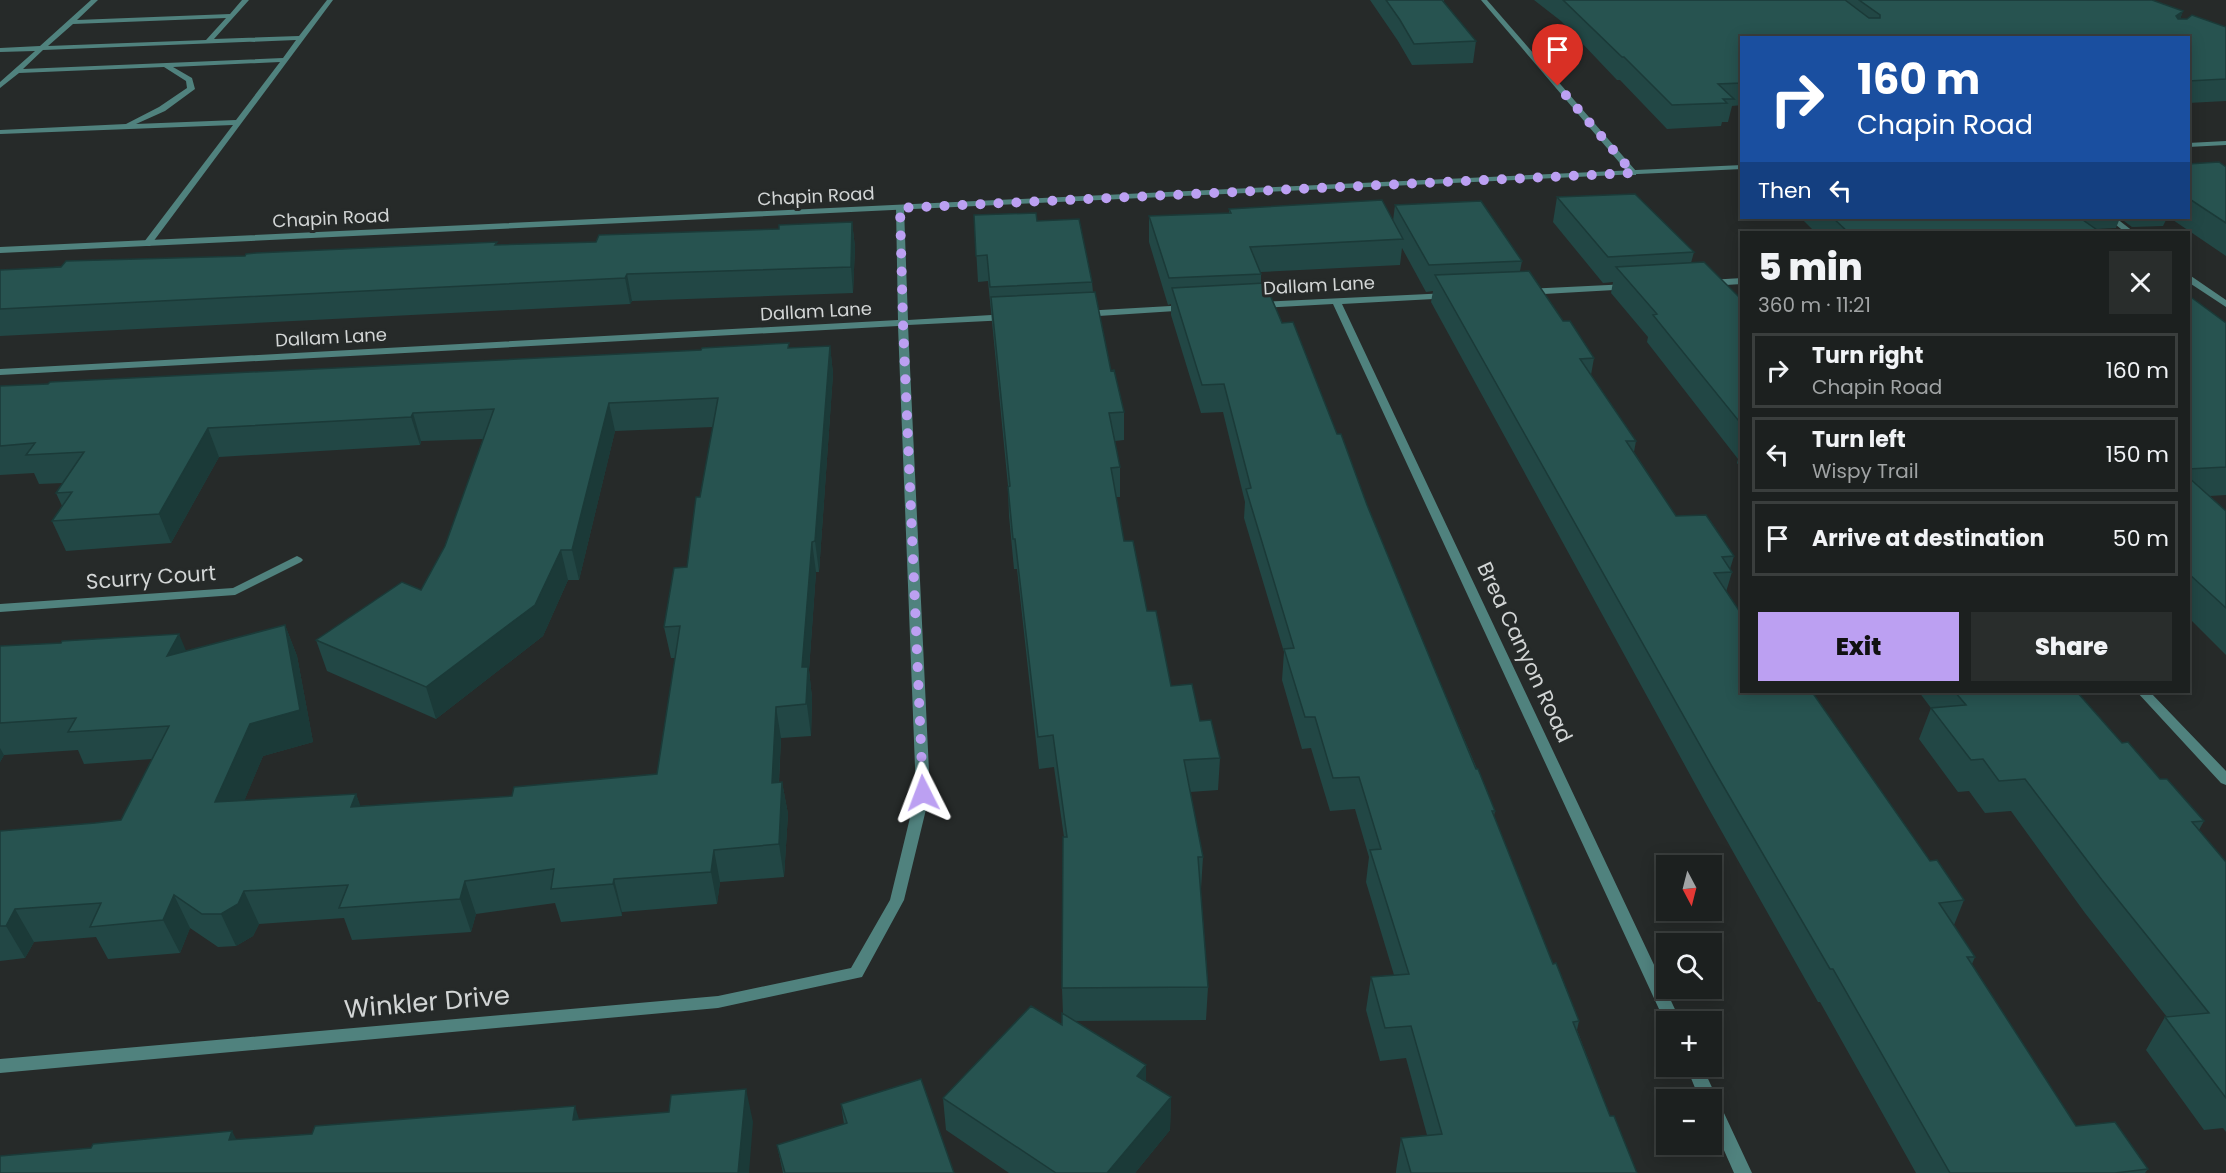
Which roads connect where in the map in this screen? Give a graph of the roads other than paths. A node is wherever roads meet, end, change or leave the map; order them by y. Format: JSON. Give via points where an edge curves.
{"nodes":[{"id":1,"x":95,"y":0,"type":"edge"},
{"id":2,"x":246,"y":0,"type":"edge"},
{"id":3,"x":330,"y":0,"type":"edge"},
{"id":4,"x":1484,"y":0,"type":"edge"},
{"id":5,"x":232,"y":16,"type":"junction"},
{"id":6,"x":70,"y":22,"type":"junction"},
{"id":7,"x":302,"y":38,"type":"junction"},
{"id":8,"x":208,"y":42,"type":"junction"},
{"id":9,"x":40,"y":49,"type":"junction"},
{"id":10,"x":0,"y":50,"type":"edge"},
{"id":11,"x":285,"y":60,"type":"junction"},
{"id":12,"x":166,"y":65,"type":"junction"},
{"id":13,"x":16,"y":71,"type":"junction"},
{"id":14,"x":0,"y":86,"type":"edge"},
{"id":15,"x":239,"y":122,"type":"junction"},
{"id":16,"x":124,"y":127,"type":"junction"},
{"id":17,"x":0,"y":132,"type":"edge"},
{"id":18,"x":2226,"y":143,"type":"edge"},
{"id":19,"x":2190,"y":145,"type":"edge"},
{"id":20,"x":1740,"y":167,"type":"edge"},
{"id":21,"x":1633,"y":173,"type":"junction"},
{"id":22,"x":900,"y":208,"type":"junction"},
{"id":23,"x":2112,"y":219,"type":"edge"},
{"id":24,"x":2129,"y":231,"type":"edge"},
{"id":25,"x":147,"y":244,"type":"junction"},
{"id":26,"x":0,"y":250,"type":"edge"},
{"id":27,"x":2190,"y":278,"type":"edge"},
{"id":28,"x":1740,"y":281,"type":"edge"},
{"id":29,"x":1694,"y":284,"type":"edge"},
{"id":30,"x":1634,"y":287,"type":"edge"},
{"id":31,"x":1515,"y":292,"type":"edge"},
{"id":32,"x":1455,"y":295,"type":"edge"},
{"id":33,"x":1336,"y":301,"type":"junction"},
{"id":34,"x":2226,"y":304,"type":"edge"},
{"id":35,"x":1243,"y":306,"type":"edge"},
{"id":36,"x":1196,"y":308,"type":"edge"},
{"id":37,"x":1067,"y":315,"type":"edge"},
{"id":38,"x":1020,"y":317,"type":"edge"},
{"id":39,"x":903,"y":323,"type":"junction"},
{"id":40,"x":0,"y":372,"type":"edge"},
{"id":41,"x":297,"y":560,"type":"dead end"},
{"id":42,"x":0,"y":608,"type":"edge"},
{"id":43,"x":2144,"y":693,"type":"edge"},
{"id":44,"x":2226,"y":780,"type":"edge"},
{"id":45,"x":1668,"y":1011,"type":"edge"},
{"id":46,"x":0,"y":1066,"type":"edge"},
{"id":47,"x":1722,"y":1127,"type":"edge"},
{"id":48,"x":1743,"y":1173,"type":"edge"}],
"edges":[{"from":1,"to":6,"type":"street"},
{"from":2,"to":5,"type":"street"},
{"from":3,"to":7,"type":"street"},
{"from":4,"to":21,"type":"street"},
{"from":5,"to":6,"type":"street"},
{"from":5,"to":8,"type":"street"},
{"from":6,"to":9,"type":"street"},
{"from":7,"to":8,"type":"street"},
{"from":7,"to":11,"type":"street"},
{"from":8,"to":9,"type":"street"},
{"from":9,"to":10,"type":"street"},
{"from":9,"to":13,"type":"street"},
{"from":11,"to":12,"type":"street"},
{"from":11,"to":15,"type":"street"},
{"from":12,"to":13,"type":"street"},
{"from":12,"to":16,"type":"street","via":[[189,80],[191,89],[162,109]]},
{"from":13,"to":14,"type":"street"},
{"from":15,"to":16,"type":"street"},
{"from":15,"to":25,"type":"street"},
{"from":16,"to":17,"type":"street"},
{"from":18,"to":19,"type":"street"},
{"from":20,"to":21,"type":"street","name":"Chapin Road"},
{"from":21,"to":22,"type":"street","name":"Chapin Road"},
{"from":22,"to":25,"type":"street","name":"Chapin Road"},
{"from":22,"to":39,"type":"street"},
{"from":23,"to":24,"type":"street"},
{"from":25,"to":26,"type":"street","name":"Chapin Road"},
{"from":27,"to":34,"type":"street"},
{"from":28,"to":29,"type":"street"},
{"from":30,"to":31,"type":"street"},
{"from":32,"to":33,"type":"street","name":"Dallam Lane"},
{"from":33,"to":35,"type":"street","name":"Dallam Lane"},
{"from":33,"to":45,"type":"street","name":"Brea Canyon Road"},
{"from":36,"to":37,"type":"street"},
{"from":38,"to":39,"type":"street","name":"Dallam Lane"},
{"from":39,"to":40,"type":"street","name":"Dallam Lane"},
{"from":39,"to":46,"type":"street","name":"Winkler Drive","via":[[923,793],[897,900],[856,972],[718,1002]]},
{"from":41,"to":42,"type":"street","name":"Scurry Court","via":[[235,591]]},
{"from":43,"to":44,"type":"street"},
{"from":47,"to":48,"type":"street"}]}
